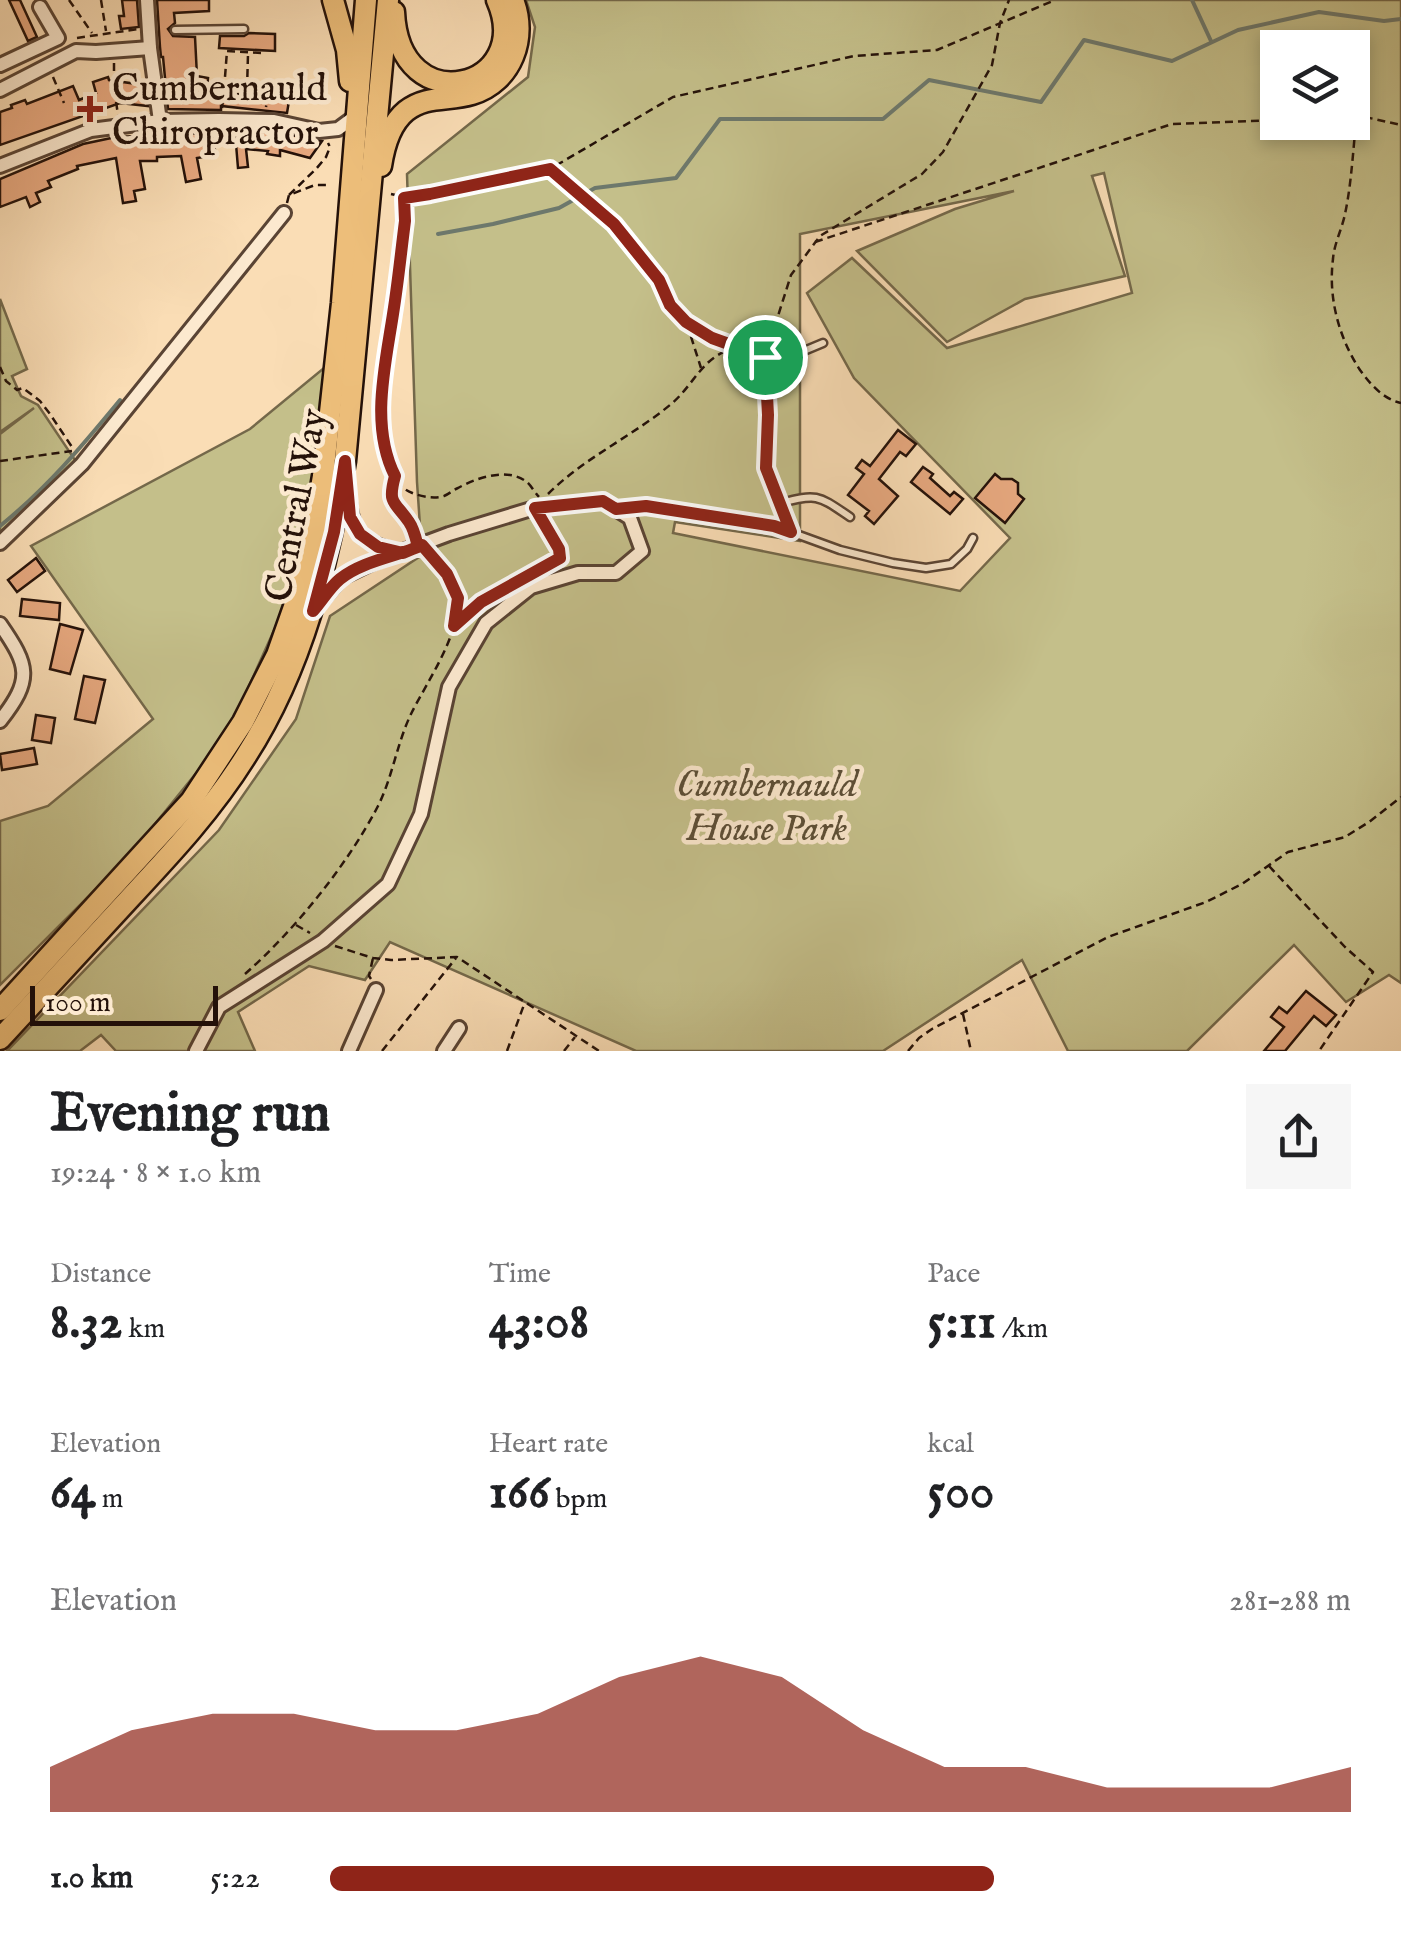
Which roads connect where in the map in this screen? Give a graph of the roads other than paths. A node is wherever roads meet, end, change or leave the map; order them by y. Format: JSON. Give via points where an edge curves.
{"nodes":[{"id":1,"x":147,"y":0,"type":"edge"},
{"id":2,"x":333,"y":0,"type":"edge"},
{"id":3,"x":366,"y":0,"type":"edge"},
{"id":4,"x":388,"y":0,"type":"edge"},
{"id":5,"x":395,"y":0,"type":"edge"},
{"id":6,"x":497,"y":0,"type":"edge"},
{"id":7,"x":513,"y":0,"type":"edge"},
{"id":8,"x":40,"y":7,"type":"dead end"},
{"id":9,"x":244,"y":29,"type":"dead end"},
{"id":10,"x":175,"y":30,"type":"dead end"},
{"id":11,"x":150,"y":48,"type":"junction"},
{"id":12,"x":0,"y":65,"type":"edge"},
{"id":13,"x":0,"y":90,"type":"edge"},
{"id":14,"x":357,"y":113,"type":"junction"},
{"id":15,"x":160,"y":121,"type":"junction"},
{"id":16,"x":0,"y":166,"type":"edge"},
{"id":17,"x":284,"y":213,"type":"road end"},
{"id":18,"x":364,"y":274,"type":"junction"},
{"id":19,"x":823,"y":344,"type":"dead end"},
{"id":20,"x":345,"y":461,"type":"junction"},
{"id":21,"x":781,"y":503,"type":"junction"},
{"id":22,"x":616,"y":509,"type":"junction"},
{"id":23,"x":850,"y":517,"type":"dead end"},
{"id":24,"x":791,"y":532,"type":"junction"},
{"id":25,"x":973,"y":538,"type":"dead end"},
{"id":26,"x":0,"y":542,"type":"edge"},
{"id":27,"x":403,"y":553,"type":"junction"},
{"id":28,"x":313,"y":611,"type":"junction"},
{"id":29,"x":0,"y":624,"type":"edge"},
{"id":30,"x":0,"y":721,"type":"edge"},
{"id":31,"x":376,"y":990,"type":"dead end"},
{"id":32,"x":0,"y":1010,"type":"edge"},
{"id":33,"x":459,"y":1028,"type":"dead end"},
{"id":34,"x":0,"y":1038,"type":"edge"},
{"id":35,"x":196,"y":1051,"type":"edge"},
{"id":36,"x":349,"y":1051,"type":"edge"},
{"id":37,"x":444,"y":1051,"type":"edge"}],
"edges":[{"from":1,"to":11,"type":"street"},
{"from":2,"to":14,"type":"main road"},
{"from":3,"to":14,"type":"main road","name":"Central Way"},
{"from":4,"to":18,"type":"main road","name":"Central Way"},
{"from":5,"to":6,"type":"main road","via":[[396,34],[407,60],[423,75],[446,82],[480,74],[500,53],[504,27]]},
{"from":7,"to":18,"type":"main road","via":[[518,43],[496,81],[471,94],[417,104],[394,124],[382,157]]},
{"from":8,"to":12,"type":"street","via":[[58,38]]},
{"from":9,"to":10,"type":"lane"},
{"from":11,"to":13,"type":"street","via":[[74,52]]},
{"from":11,"to":15,"type":"street"},
{"from":14,"to":15,"type":"street","via":[[338,129],[320,131],[274,121]]},
{"from":14,"to":32,"type":"main road","name":"Central Way","via":[[323,476],[296,604],[276,655],[192,801]]},
{"from":15,"to":16,"type":"street","via":[[91,130]]},
{"from":17,"to":26,"type":"street","via":[[82,464]]},
{"from":18,"to":20,"type":"main road","name":"Central Way"},
{"from":19,"to":21,"type":"lane","via":[[786,358],[766,379],[766,468]]},
{"from":20,"to":27,"type":"street","via":[[350,517],[360,534]]},
{"from":20,"to":28,"type":"main road","name":"Central Way"},
{"from":21,"to":23,"type":"lane","via":[[820,497]]},
{"from":21,"to":24,"type":"lane"},
{"from":22,"to":24,"type":"lane","via":[[646,506]]},
{"from":22,"to":27,"type":"street","via":[[603,501],[535,508]]},
{"from":22,"to":35,"type":"street","via":[[630,518],[642,551],[616,573],[578,573],[531,587],[486,623],[450,688],[421,814],[388,884],[323,941],[218,1006]]},
{"from":24,"to":25,"type":"lane","via":[[926,568],[952,564]]},
{"from":27,"to":28,"type":"street","via":[[341,578]]},
{"from":28,"to":34,"type":"main road","name":"Central Way","via":[[286,680],[230,780],[186,837]]},
{"from":29,"to":30,"type":"street","via":[[22,656],[24,681]]},
{"from":31,"to":36,"type":"street"},
{"from":33,"to":37,"type":"street"}]}
